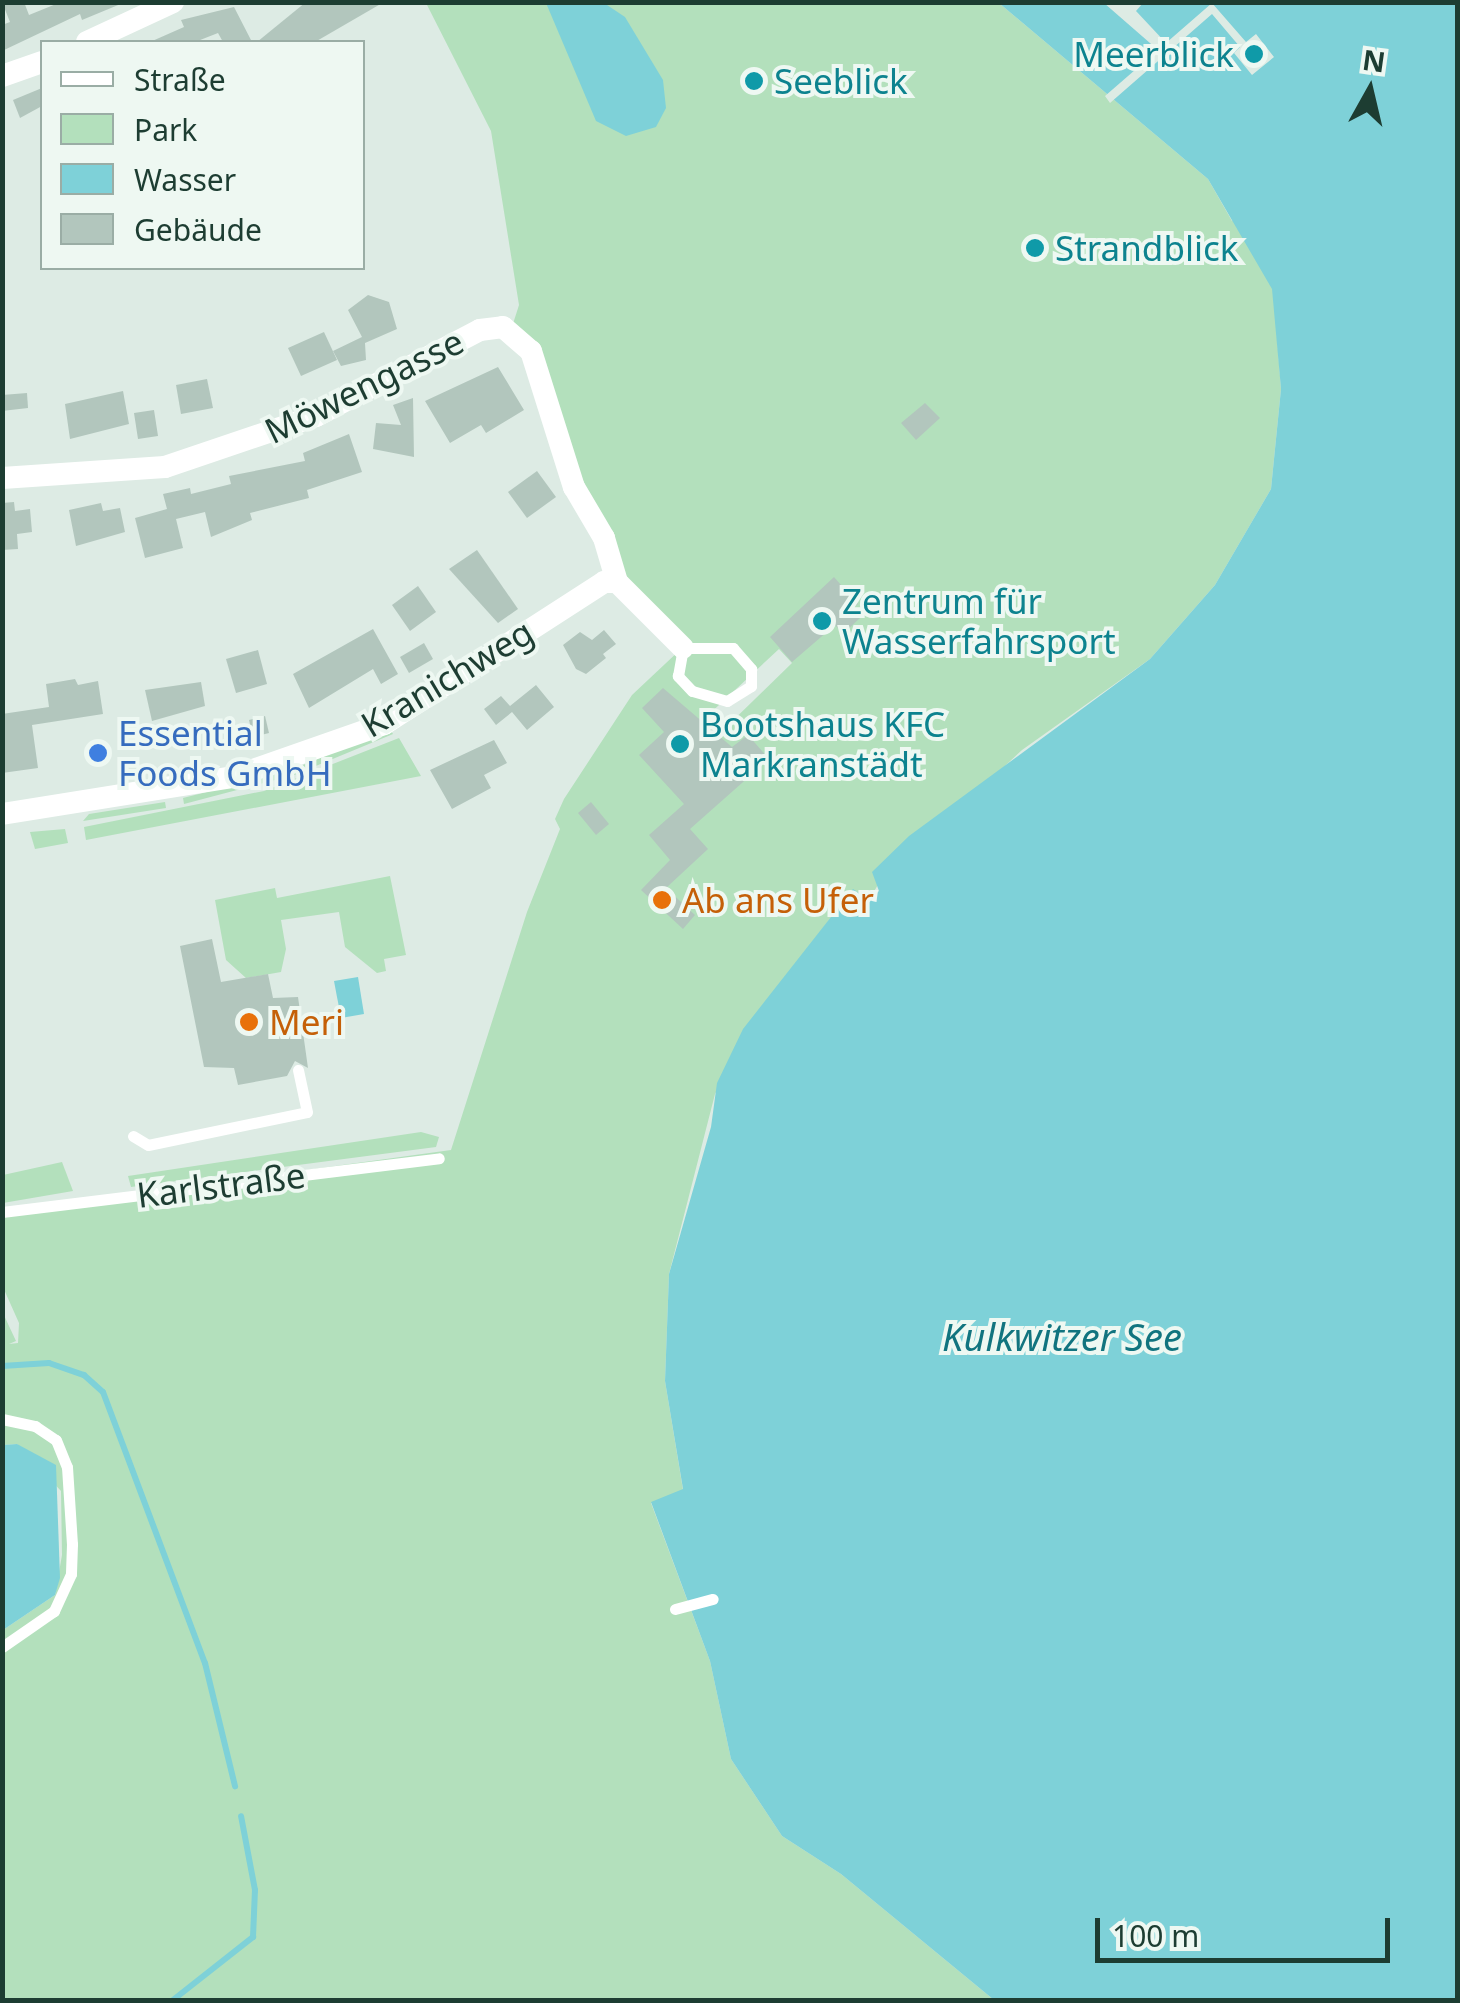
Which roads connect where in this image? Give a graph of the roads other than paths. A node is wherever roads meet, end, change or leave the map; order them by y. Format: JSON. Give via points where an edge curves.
{"nodes":[{"id":1,"x":174,"y":2,"type":"edge"},
{"id":2,"x":90,"y":40,"type":"edge"},
{"id":3,"x":40,"y":63,"type":"edge"},
{"id":4,"x":2,"y":76,"type":"edge"},
{"id":5,"x":2,"y":478,"type":"edge"},
{"id":6,"x":617,"y":582,"type":"junction"},
{"id":7,"x":682,"y":648,"type":"junction"},
{"id":8,"x":2,"y":814,"type":"edge"},
{"id":9,"x":298,"y":1070,"type":"dead end"},
{"id":10,"x":133,"y":1136,"type":"dead end"},
{"id":11,"x":439,"y":1158,"type":"dead end"},
{"id":12,"x":2,"y":1212,"type":"edge"},
{"id":13,"x":2,"y":1419,"type":"edge"},
{"id":14,"x":712,"y":1598,"type":"dead end"},
{"id":15,"x":675,"y":1608,"type":"dead end"},
{"id":16,"x":2,"y":1648,"type":"edge"}],
"edges":[{"from":1,"to":2,"type":"street"},
{"from":3,"to":4,"type":"street"},
{"from":5,"to":6,"type":"street","name":"Möwengasse","via":[[119,474],[184,461],[316,416],[480,330],[503,327],[530,351],[574,487],[604,538]]},
{"from":6,"to":7,"type":"street"},
{"from":6,"to":8,"type":"street","name":"Kranichweg","via":[[604,582],[384,724],[234,777]]},
{"from":7,"to":7,"type":"lane","via":[[678,676],[692,692],[726,701],[751,686],[752,669],[734,648]]},
{"from":9,"to":10,"type":"lane","via":[[307,1112],[148,1145]]},
{"from":11,"to":12,"type":"lane","name":"Karlstraße"},
{"from":13,"to":16,"type":"lane","via":[[34,1426],[56,1440],[67,1467],[72,1544],[71,1574],[54,1612]]},
{"from":14,"to":15,"type":"lane"}]}
